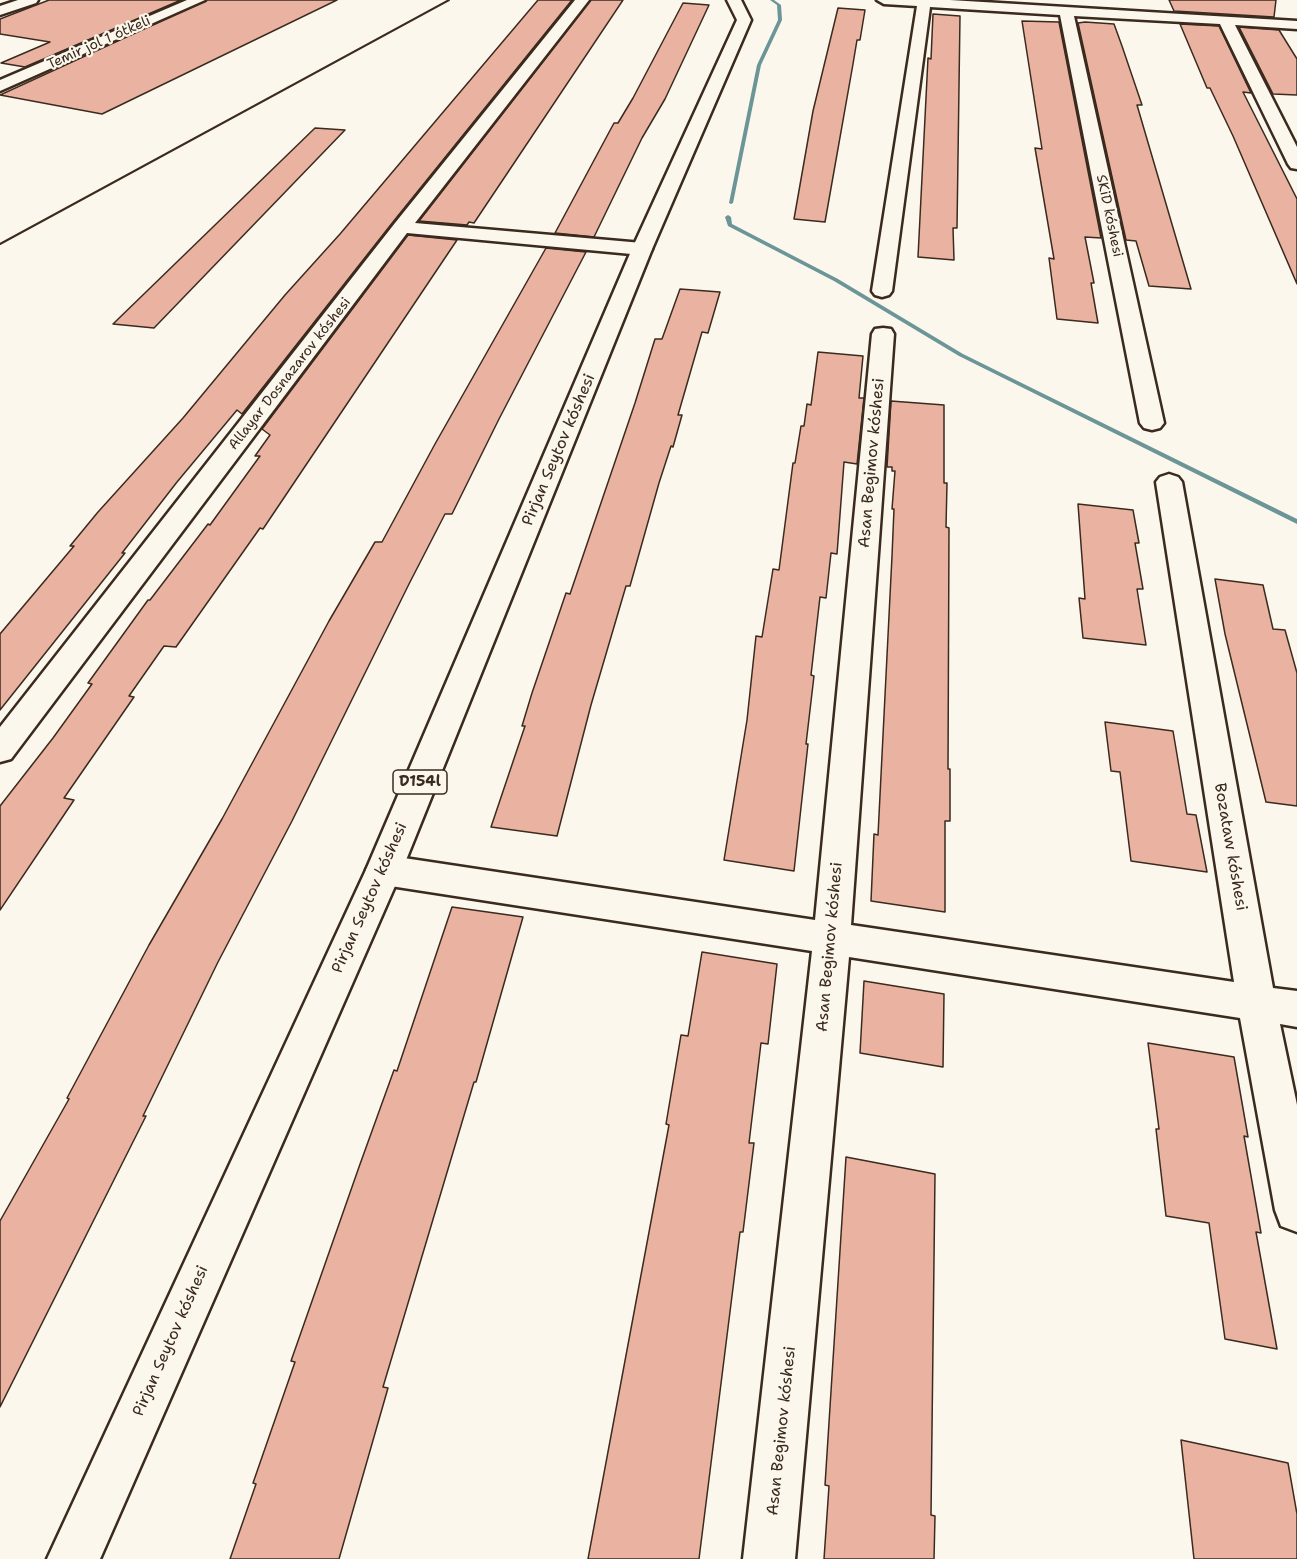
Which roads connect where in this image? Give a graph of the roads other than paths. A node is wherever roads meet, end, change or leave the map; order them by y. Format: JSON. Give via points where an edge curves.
{"nodes":[{"id":1,"x":31,"y":0,"type":"edge"},
{"id":2,"x":198,"y":0,"type":"edge"},
{"id":3,"x":582,"y":0,"type":"edge"},
{"id":4,"x":734,"y":0,"type":"edge"},
{"id":5,"x":884,"y":0,"type":"edge"},
{"id":6,"x":924,"y":2,"type":"junction"},
{"id":7,"x":1066,"y":10,"type":"junction"},
{"id":8,"x":0,"y":11,"type":"edge"},
{"id":9,"x":1225,"y":20,"type":"junction"},
{"id":10,"x":1297,"y":25,"type":"edge"},
{"id":11,"x":0,"y":86,"type":"edge"},
{"id":12,"x":1297,"y":164,"type":"edge"},
{"id":13,"x":402,"y":227,"type":"junction"},
{"id":14,"x":642,"y":249,"type":"junction"},
{"id":15,"x":882,"y":291,"type":"dead end"},
{"id":16,"x":883,"y":334,"type":"dead end"},
{"id":17,"x":1152,"y":423,"type":"dead end"},
{"id":18,"x":1168,"y":482,"type":"dead end"},
{"id":19,"x":0,"y":750,"type":"edge"},
{"id":20,"x":384,"y":870,"type":"junction"},
{"id":21,"x":832,"y":938,"type":"junction"},
{"id":22,"x":1256,"y":1002,"type":"junction"},
{"id":23,"x":1297,"y":1010,"type":"edge"},
{"id":24,"x":1297,"y":1210,"type":"edge"},
{"id":25,"x":73,"y":1559,"type":"edge"},
{"id":26,"x":769,"y":1559,"type":"edge"}],
"edges":[{"from":1,"to":8,"type":"street"},
{"from":2,"to":11,"type":"street","name":"Temir jol 1 ótkeli"},
{"from":3,"to":13,"type":"street","name":"Allayar Dosnazarov kóshesi"},
{"from":4,"to":14,"type":"street","name":"Pirjan Seytov kóshesi","number":"D154l","via":[[744,20]]},
{"from":5,"to":6,"type":"street"},
{"from":6,"to":7,"type":"street"},
{"from":6,"to":15,"type":"street"},
{"from":7,"to":9,"type":"street"},
{"from":7,"to":17,"type":"street","name":"SKiD kóshesi"},
{"from":9,"to":10,"type":"street"},
{"from":9,"to":12,"type":"street"},
{"from":13,"to":14,"type":"street"},
{"from":13,"to":19,"type":"street","name":"Allayar Dosnazarov kóshesi"},
{"from":14,"to":20,"type":"street","name":"Pirjan Seytov kóshesi","number":"D154l"},
{"from":16,"to":21,"type":"street","name":"Asan Begimov kóshesi"},
{"from":18,"to":22,"type":"street","name":"Bozataw kóshesi"},
{"from":20,"to":21,"type":"street"},
{"from":20,"to":25,"type":"street","name":"Pirjan Seytov kóshesi","number":"D154l"},
{"from":21,"to":22,"type":"street"},
{"from":21,"to":26,"type":"street","name":"Asan Begimov kóshesi"},
{"from":22,"to":23,"type":"street"},
{"from":22,"to":24,"type":"street","name":"Bozataw kóshesi"}]}
